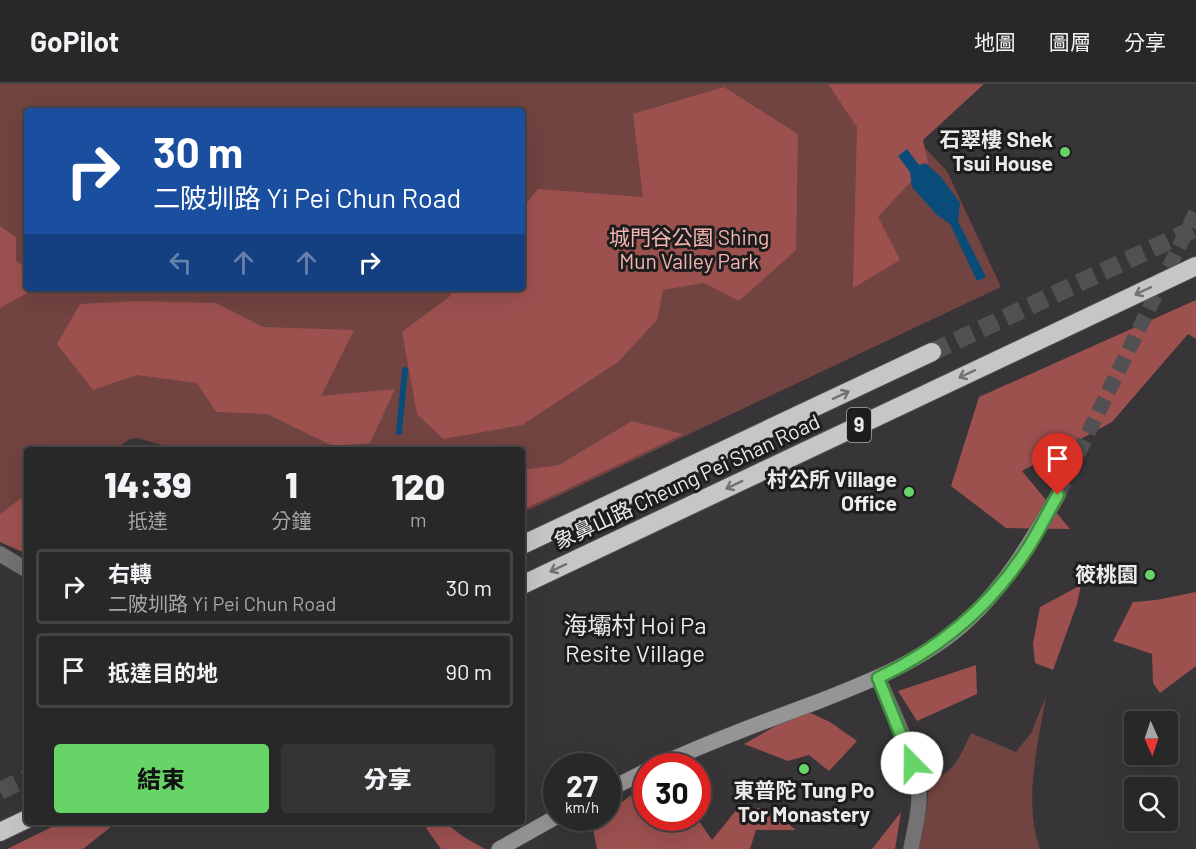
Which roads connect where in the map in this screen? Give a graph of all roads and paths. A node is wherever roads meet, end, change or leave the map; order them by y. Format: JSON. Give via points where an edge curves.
{"nodes":[{"id":1,"x":1196,"y":266,"type":"edge"},
{"id":2,"x":932,"y":352,"type":"tunnel mouth"},
{"id":3,"x":1058,"y":495,"type":"tunnel mouth"},
{"id":4,"x":525,"y":543,"type":"edge"},
{"id":5,"x":0,"y":554,"type":"edge"},
{"id":6,"x":24,"y":568,"type":"edge"},
{"id":7,"x":525,"y":584,"type":"edge"},
{"id":8,"x":878,"y":678,"type":"junction"},
{"id":9,"x":686,"y":753,"type":"edge"},
{"id":10,"x":24,"y":820,"type":"edge"},
{"id":11,"x":543,"y":824,"type":"edge"},
{"id":12,"x":0,"y":832,"type":"edge"},
{"id":13,"x":499,"y":849,"type":"edge"},
{"id":14,"x":910,"y":849,"type":"edge"}],
"edges":[{"from":1,"to":7,"type":"highway","name":"象鼻山路 Cheung Pei Shan Road","number":"9","one_way":true},
{"from":4,"to":2,"type":"highway","name":"象鼻山路 Cheung Pei Shan Road","number":"9","one_way":true},
{"from":3,"to":8,"type":"street","via":[[1026,551],[986,603],[942,641]]},
{"from":5,"to":6,"type":"street"},
{"from":8,"to":9,"type":"street"},
{"from":8,"to":14,"type":"street","via":[[917,781],[918,814]]},
{"from":10,"to":12,"type":"highway"},
{"from":11,"to":13,"type":"street"}]}
